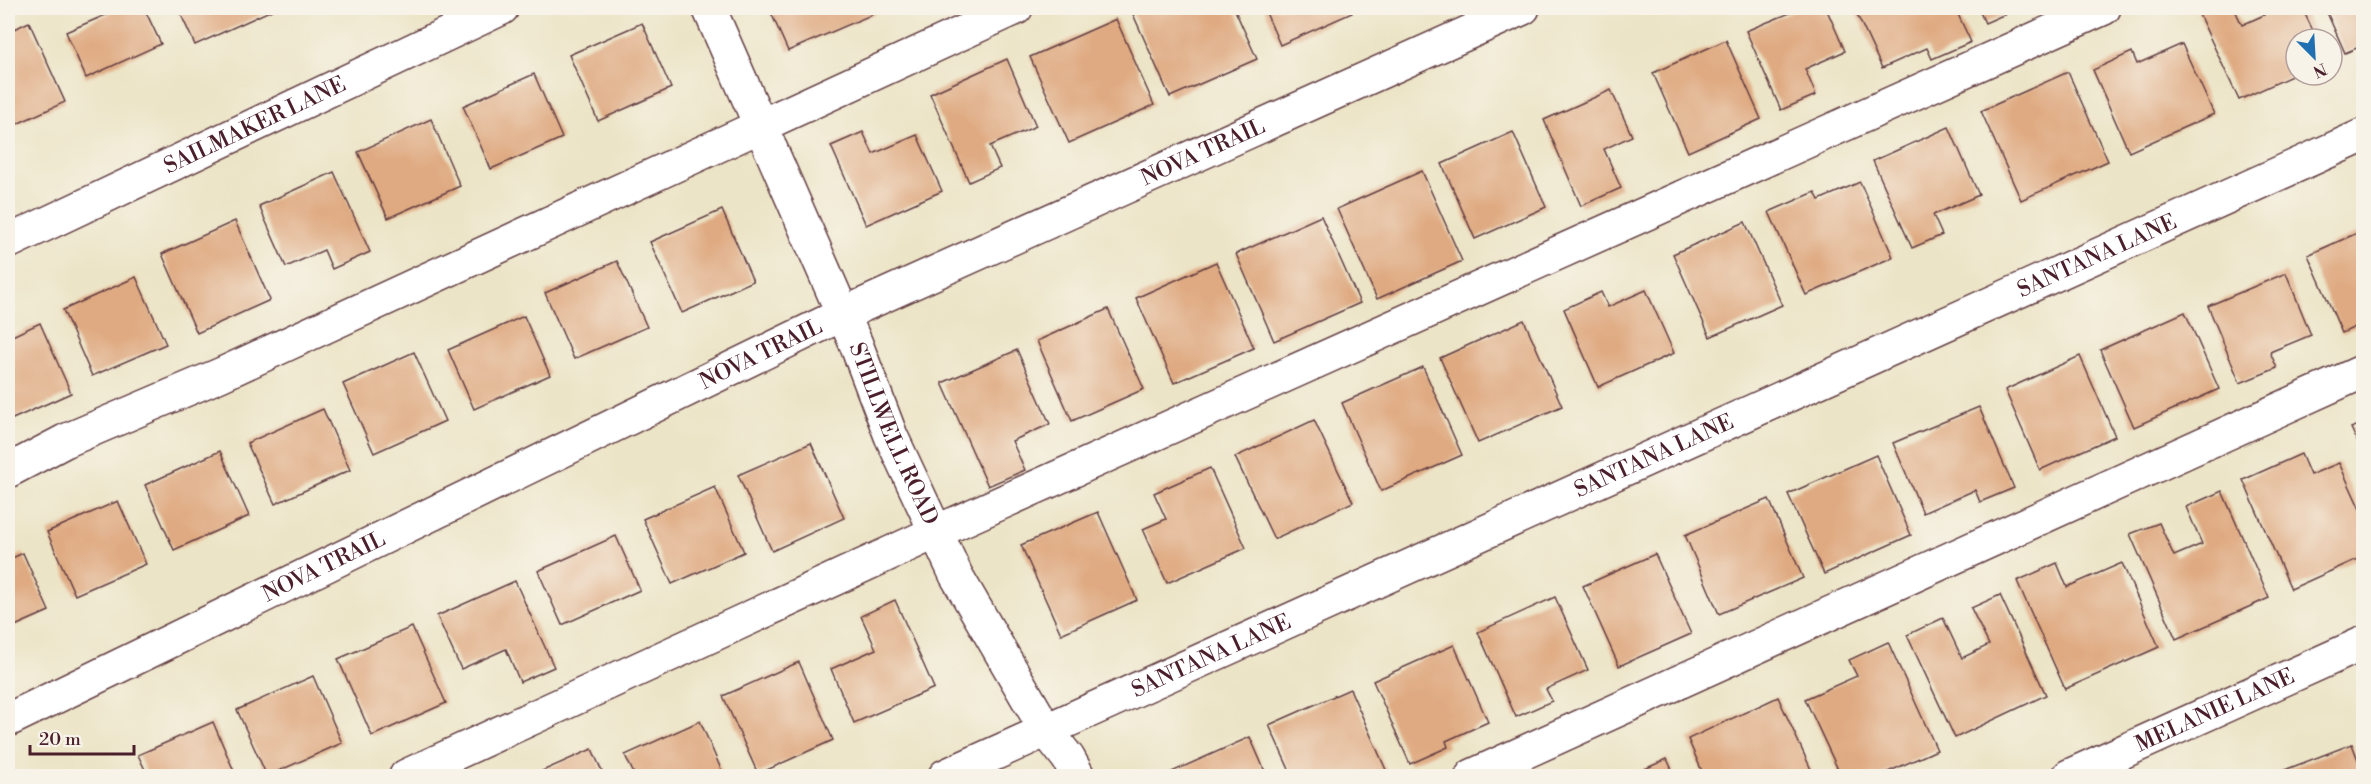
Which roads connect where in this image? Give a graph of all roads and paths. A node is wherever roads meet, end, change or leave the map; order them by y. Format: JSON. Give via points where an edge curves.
{"nodes":[{"id":1,"x":502,"y":8,"type":"edge"},
{"id":2,"x":709,"y":8,"type":"edge"},
{"id":3,"x":1016,"y":8,"type":"edge"},
{"id":4,"x":1523,"y":8,"type":"edge"},
{"id":5,"x":2104,"y":8,"type":"edge"},
{"id":6,"x":760,"y":124,"type":"junction"},
{"id":7,"x":2364,"y":135,"type":"edge"},
{"id":8,"x":8,"y":242,"type":"edge"},
{"id":9,"x":843,"y":314,"type":"junction"},
{"id":10,"x":2364,"y":371,"type":"edge"},
{"id":11,"x":8,"y":471,"type":"edge"},
{"id":12,"x":936,"y":532,"type":"junction"},
{"id":13,"x":2364,"y":643,"type":"edge"},
{"id":14,"x":8,"y":720,"type":"edge"},
{"id":15,"x":1046,"y":730,"type":"junction"},
{"id":16,"x":406,"y":777,"type":"edge"},
{"id":17,"x":945,"y":777,"type":"edge"},
{"id":18,"x":1078,"y":777,"type":"edge"},
{"id":19,"x":1472,"y":777,"type":"edge"},
{"id":20,"x":2069,"y":777,"type":"edge"}],
"edges":[{"from":1,"to":8,"type":"street","name":"SAILMAKER LANE"},
{"from":2,"to":6,"type":"street","name":"STILLWELL ROAD"},
{"from":3,"to":6,"type":"street"},
{"from":4,"to":9,"type":"street","name":"NOVA TRAIL"},
{"from":5,"to":12,"type":"street"},
{"from":6,"to":9,"type":"street","name":"STILLWELL ROAD"},
{"from":6,"to":11,"type":"street","via":[[220,375],[65,441]]},
{"from":7,"to":15,"type":"street","name":"SANTANA LANE"},
{"from":9,"to":12,"type":"street","name":"STILLWELL ROAD","via":[[891,436]]},
{"from":9,"to":14,"type":"street","name":"NOVA TRAIL"},
{"from":10,"to":19,"type":"street"},
{"from":12,"to":15,"type":"street","name":"STILLWELL ROAD","via":[[956,575]]},
{"from":12,"to":16,"type":"street"},
{"from":13,"to":20,"type":"street","name":"MELANIE LANE"},
{"from":15,"to":17,"type":"street","name":"SANTANA LANE"},
{"from":15,"to":18,"type":"street","name":"STILLWELL ROAD"}]}
